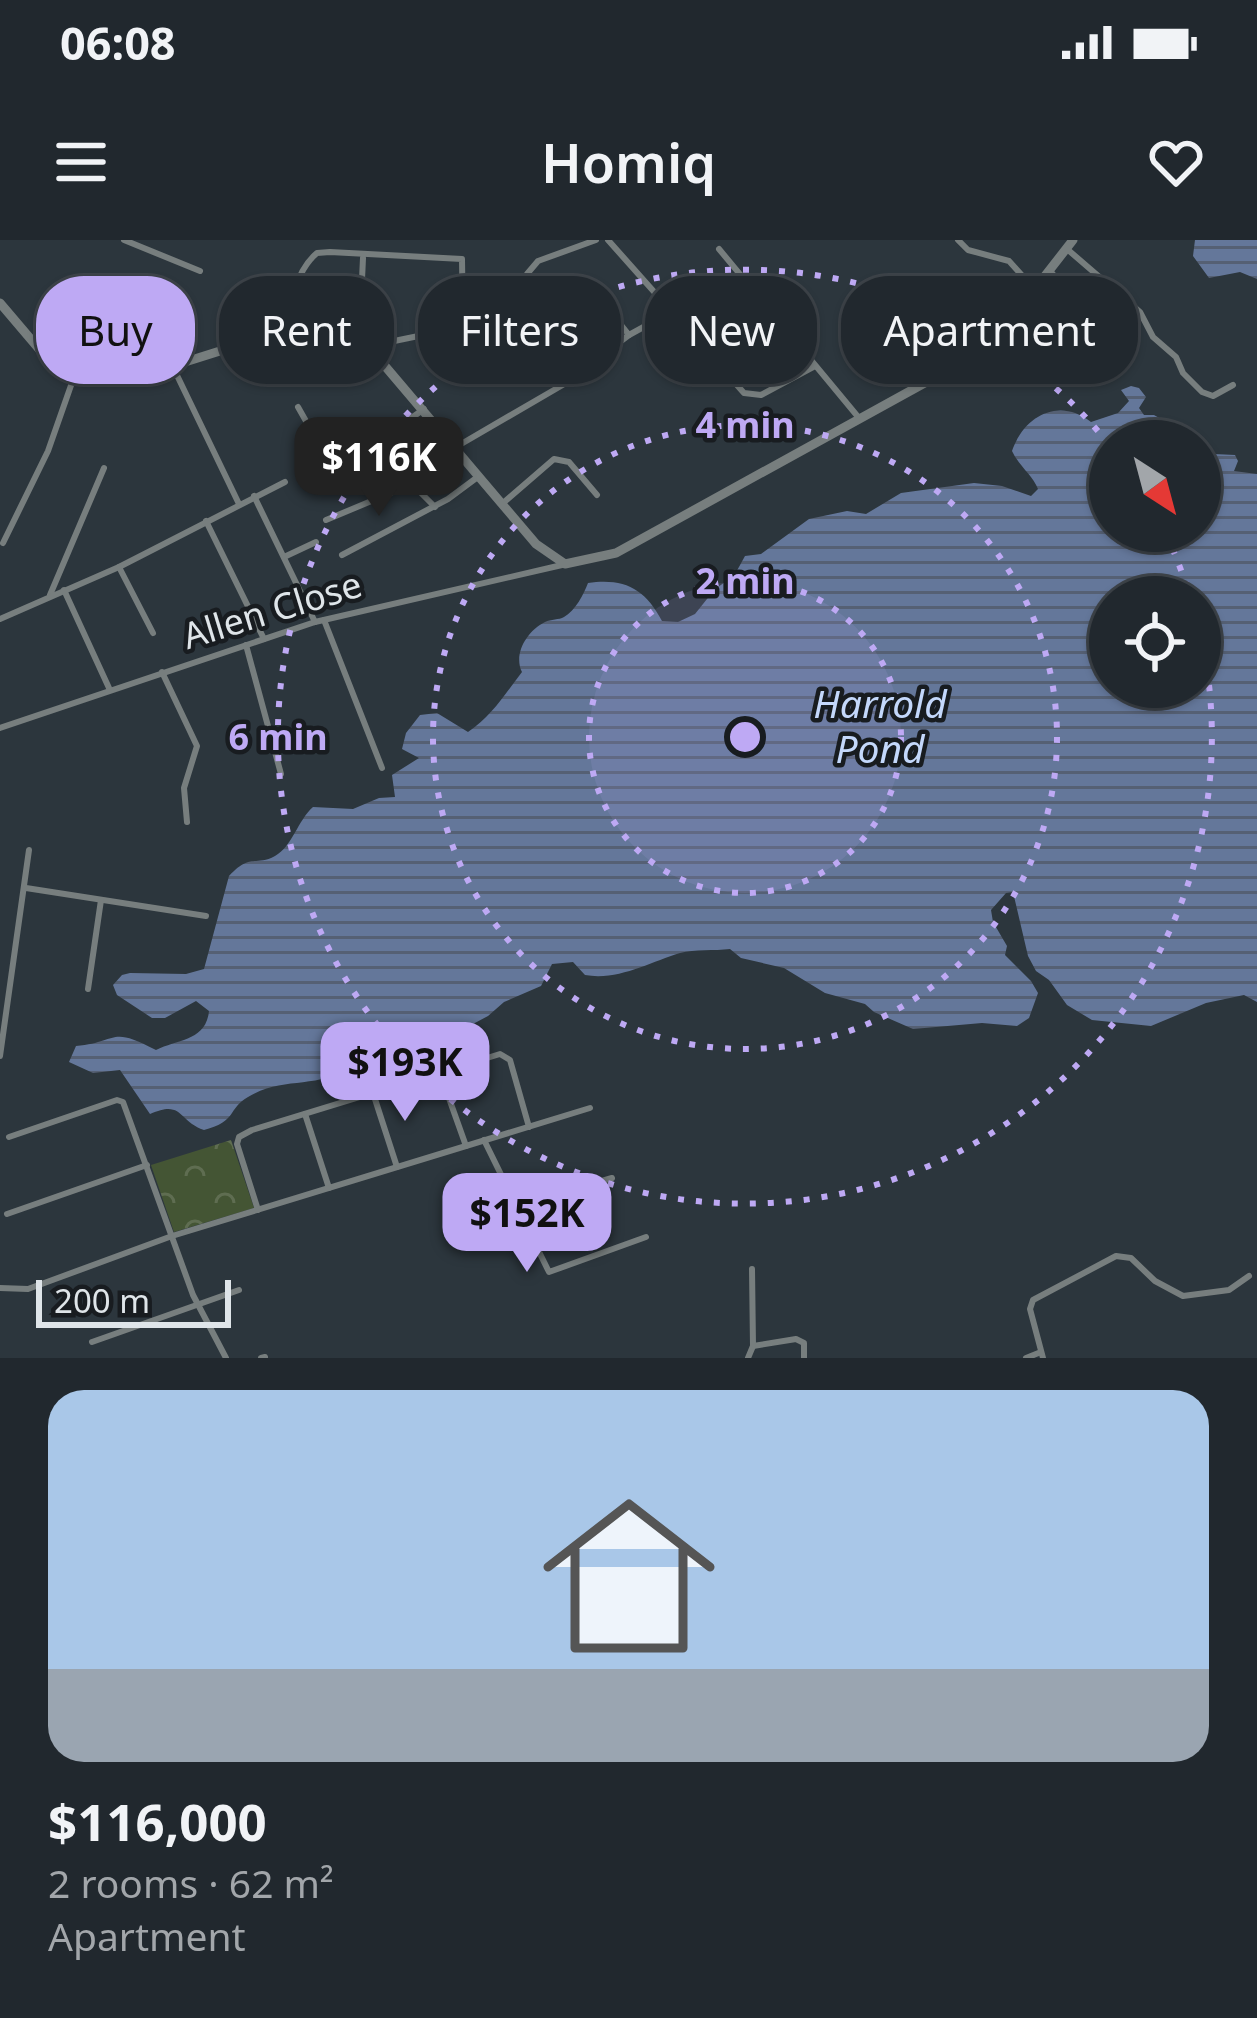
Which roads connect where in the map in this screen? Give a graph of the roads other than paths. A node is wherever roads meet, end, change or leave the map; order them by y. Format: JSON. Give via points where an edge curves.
{"nodes":[{"id":1,"x":124,"y":240,"type":"edge"},
{"id":2,"x":596,"y":240,"type":"edge"},
{"id":3,"x":608,"y":240,"type":"edge"},
{"id":4,"x":958,"y":240,"type":"edge"},
{"id":5,"x":1070,"y":244,"type":"edge"},
{"id":6,"x":719,"y":249,"type":"dead end"},
{"id":7,"x":362,"y":256,"type":"junction"},
{"id":8,"x":200,"y":271,"type":"dead end"},
{"id":9,"x":1050,"y":271,"type":"junction"},
{"id":10,"x":302,"y":276,"type":"edge"},
{"id":11,"x":362,"y":276,"type":"edge"},
{"id":12,"x":462,"y":276,"type":"edge"},
{"id":13,"x":526,"y":276,"type":"edge"},
{"id":14,"x":741,"y":276,"type":"edge"},
{"id":15,"x":1023,"y":276,"type":"edge"},
{"id":16,"x":1046,"y":276,"type":"edge"},
{"id":17,"x":1055,"y":276,"type":"edge"},
{"id":18,"x":645,"y":284,"type":"edge"},
{"id":19,"x":0,"y":303,"type":"edge"},
{"id":20,"x":621,"y":325,"type":"edge"},
{"id":21,"x":645,"y":326,"type":"edge"},
{"id":22,"x":629,"y":335,"type":"junction"},
{"id":23,"x":621,"y":341,"type":"edge"},
{"id":24,"x":36,"y":349,"type":"edge"},
{"id":25,"x":817,"y":367,"type":"edge"},
{"id":26,"x":394,"y":377,"type":"edge"},
{"id":27,"x":72,"y":384,"type":"edge"},
{"id":28,"x":182,"y":384,"type":"edge"},
{"id":29,"x":564,"y":384,"type":"edge"},
{"id":30,"x":736,"y":384,"type":"edge"},
{"id":31,"x":781,"y":384,"type":"edge"},
{"id":32,"x":922,"y":384,"type":"edge"},
{"id":33,"x":1233,"y":385,"type":"dead end"},
{"id":34,"x":298,"y":407,"type":"dead end"},
{"id":35,"x":424,"y":409,"type":"junction"},
{"id":36,"x":861,"y":420,"type":"junction"},
{"id":37,"x":456,"y":447,"type":"junction"},
{"id":38,"x":104,"y":467,"type":"dead end"},
{"id":39,"x":480,"y":476,"type":"junction"},
{"id":40,"x":285,"y":482,"type":"dead end"},
{"id":41,"x":254,"y":496,"type":"junction"},
{"id":42,"x":597,"y":496,"type":"dead end"},
{"id":43,"x":503,"y":503,"type":"junction"},
{"id":44,"x":239,"y":504,"type":"junction"},
{"id":45,"x":435,"y":507,"type":"junction"},
{"id":46,"x":326,"y":520,"type":"dead end"},
{"id":47,"x":206,"y":521,"type":"junction"},
{"id":48,"x":316,"y":542,"type":"dead end"},
{"id":49,"x":3,"y":543,"type":"edge"},
{"id":50,"x":342,"y":555,"type":"dead end"},
{"id":51,"x":284,"y":556,"type":"junction"},
{"id":52,"x":566,"y":564,"type":"junction"},
{"id":53,"x":119,"y":567,"type":"junction"},
{"id":54,"x":64,"y":590,"type":"junction"},
{"id":55,"x":50,"y":596,"type":"junction"},
{"id":56,"x":0,"y":619,"type":"edge"},
{"id":57,"x":319,"y":621,"type":"junction"},
{"id":58,"x":153,"y":633,"type":"dead end"},
{"id":59,"x":264,"y":639,"type":"junction"},
{"id":60,"x":246,"y":645,"type":"junction"},
{"id":61,"x":161,"y":672,"type":"junction"},
{"id":62,"x":110,"y":688,"type":"junction"},
{"id":63,"x":0,"y":728,"type":"edge"},
{"id":64,"x":382,"y":768,"type":"dead end"},
{"id":65,"x":281,"y":774,"type":"dead end"},
{"id":66,"x":187,"y":822,"type":"dead end"},
{"id":67,"x":29,"y":850,"type":"dead end"},
{"id":68,"x":24,"y":888,"type":"junction"},
{"id":69,"x":101,"y":900,"type":"junction"},
{"id":70,"x":206,"y":916,"type":"dead end"},
{"id":71,"x":88,"y":989,"type":"dead end"},
{"id":72,"x":0,"y":1056,"type":"edge"},
{"id":73,"x":440,"y":1072,"type":"junction"},
{"id":74,"x":374,"y":1093,"type":"junction"},
{"id":75,"x":590,"y":1108,"type":"dead end"},
{"id":76,"x":305,"y":1114,"type":"junction"},
{"id":77,"x":529,"y":1126,"type":"junction"},
{"id":78,"x":9,"y":1137,"type":"dead end"},
{"id":79,"x":484,"y":1140,"type":"junction"},
{"id":80,"x":466,"y":1146,"type":"junction"},
{"id":81,"x":147,"y":1166,"type":"junction"},
{"id":82,"x":397,"y":1167,"type":"junction"},
{"id":83,"x":612,"y":1178,"type":"dead end"},
{"id":84,"x":329,"y":1188,"type":"junction"},
{"id":85,"x":516,"y":1206,"type":"junction"},
{"id":86,"x":259,"y":1210,"type":"junction"},
{"id":87,"x":7,"y":1214,"type":"dead end"},
{"id":88,"x":172,"y":1236,"type":"junction"},
{"id":89,"x":646,"y":1237,"type":"dead end"},
{"id":90,"x":752,"y":1269,"type":"dead end"},
{"id":91,"x":1249,"y":1276,"type":"dead end"},
{"id":92,"x":0,"y":1288,"type":"edge"},
{"id":93,"x":239,"y":1290,"type":"dead end"},
{"id":94,"x":198,"y":1305,"type":"junction"},
{"id":95,"x":92,"y":1342,"type":"dead end"},
{"id":96,"x":753,"y":1346,"type":"junction"},
{"id":97,"x":1042,"y":1355,"type":"edge"},
{"id":98,"x":226,"y":1358,"type":"edge"},
{"id":99,"x":748,"y":1358,"type":"edge"},
{"id":100,"x":804,"y":1358,"type":"edge"},
{"id":101,"x":1026,"y":1358,"type":"edge"}],
"edges":[{"from":1,"to":8,"type":"street"},
{"from":2,"to":13,"type":"street","via":[[538,261]]},
{"from":3,"to":18,"type":"street"},
{"from":4,"to":15,"type":"street","via":[[976,254],[1010,261]]},
{"from":5,"to":9,"type":"street"},
{"from":5,"to":33,"type":"street","via":[[1140,312],[1202,392],[1213,396]]},
{"from":6,"to":14,"type":"street"},
{"from":7,"to":10,"type":"street","via":[[317,253]]},
{"from":7,"to":11,"type":"street"},
{"from":7,"to":12,"type":"street","via":[[462,259]]},
{"from":9,"to":16,"type":"street"},
{"from":9,"to":17,"type":"street"},
{"from":19,"to":24,"type":"street"},
{"from":20,"to":22,"type":"street"},
{"from":21,"to":22,"type":"street"},
{"from":22,"to":23,"type":"street"},
{"from":25,"to":36,"type":"street"},
{"from":26,"to":35,"type":"street"},
{"from":27,"to":49,"type":"street"},
{"from":28,"to":44,"type":"street"},
{"from":29,"to":37,"type":"street"},
{"from":30,"to":31,"type":"street","via":[[761,395]]},
{"from":32,"to":36,"type":"street"},
{"from":34,"to":35,"type":"street","via":[[324,442],[403,424]]},
{"from":35,"to":37,"type":"street"},
{"from":36,"to":52,"type":"street","via":[[642,541]]},
{"from":37,"to":39,"type":"street"},
{"from":38,"to":55,"type":"street"},
{"from":39,"to":43,"type":"street"},
{"from":39,"to":45,"type":"street"},
{"from":40,"to":41,"type":"street"},
{"from":41,"to":44,"type":"street"},
{"from":41,"to":51,"type":"street"},
{"from":42,"to":43,"type":"street","via":[[569,462],[554,459]]},
{"from":43,"to":52,"type":"street","via":[[536,544]]},
{"from":44,"to":47,"type":"street"},
{"from":45,"to":46,"type":"street","via":[[412,484]]},
{"from":45,"to":50,"type":"street"},
{"from":47,"to":53,"type":"street"},
{"from":47,"to":59,"type":"street"},
{"from":48,"to":51,"type":"street"},
{"from":51,"to":57,"type":"street"},
{"from":52,"to":57,"type":"street","name":"Allen Close"},
{"from":53,"to":54,"type":"street"},
{"from":53,"to":58,"type":"street"},
{"from":54,"to":55,"type":"street"},
{"from":54,"to":62,"type":"street"},
{"from":55,"to":56,"type":"street"},
{"from":57,"to":59,"type":"street","name":"Allen Close"},
{"from":57,"to":64,"type":"street"},
{"from":59,"to":60,"type":"street","name":"Allen Close"},
{"from":60,"to":61,"type":"street","name":"Allen Close"},
{"from":60,"to":65,"type":"street"},
{"from":61,"to":62,"type":"street","name":"Allen Close"},
{"from":61,"to":66,"type":"street","via":[[197,746],[184,788]]},
{"from":62,"to":63,"type":"street","name":"Allen Close"},
{"from":67,"to":68,"type":"street"},
{"from":68,"to":69,"type":"street"},
{"from":68,"to":72,"type":"street"},
{"from":69,"to":70,"type":"street"},
{"from":69,"to":71,"type":"street"},
{"from":73,"to":74,"type":"street"},
{"from":73,"to":77,"type":"street","via":[[504,1054]]},
{"from":73,"to":80,"type":"street"},
{"from":74,"to":76,"type":"street"},
{"from":74,"to":82,"type":"street"},
{"from":75,"to":77,"type":"street"},
{"from":76,"to":84,"type":"street"},
{"from":76,"to":86,"type":"street","via":[[237,1139]]},
{"from":77,"to":79,"type":"street"},
{"from":78,"to":81,"type":"street","via":[[119,1100]]},
{"from":79,"to":80,"type":"street"},
{"from":79,"to":85,"type":"street"},
{"from":80,"to":82,"type":"street"},
{"from":81,"to":87,"type":"street"},
{"from":81,"to":88,"type":"street"},
{"from":82,"to":84,"type":"street"},
{"from":83,"to":85,"type":"street"},
{"from":84,"to":86,"type":"street"},
{"from":85,"to":89,"type":"street","via":[[549,1272]]},
{"from":86,"to":88,"type":"street"},
{"from":88,"to":92,"type":"street","via":[[28,1289]]},
{"from":88,"to":94,"type":"street"},
{"from":90,"to":96,"type":"street"},
{"from":91,"to":97,"type":"street","via":[[1229,1290],[1183,1296],[1116,1256],[1033,1300]]},
{"from":93,"to":94,"type":"street"},
{"from":94,"to":95,"type":"street"},
{"from":94,"to":98,"type":"street"},
{"from":96,"to":99,"type":"street"},
{"from":96,"to":100,"type":"street","via":[[801,1340]]},
{"from":97,"to":101,"type":"street"}]}
